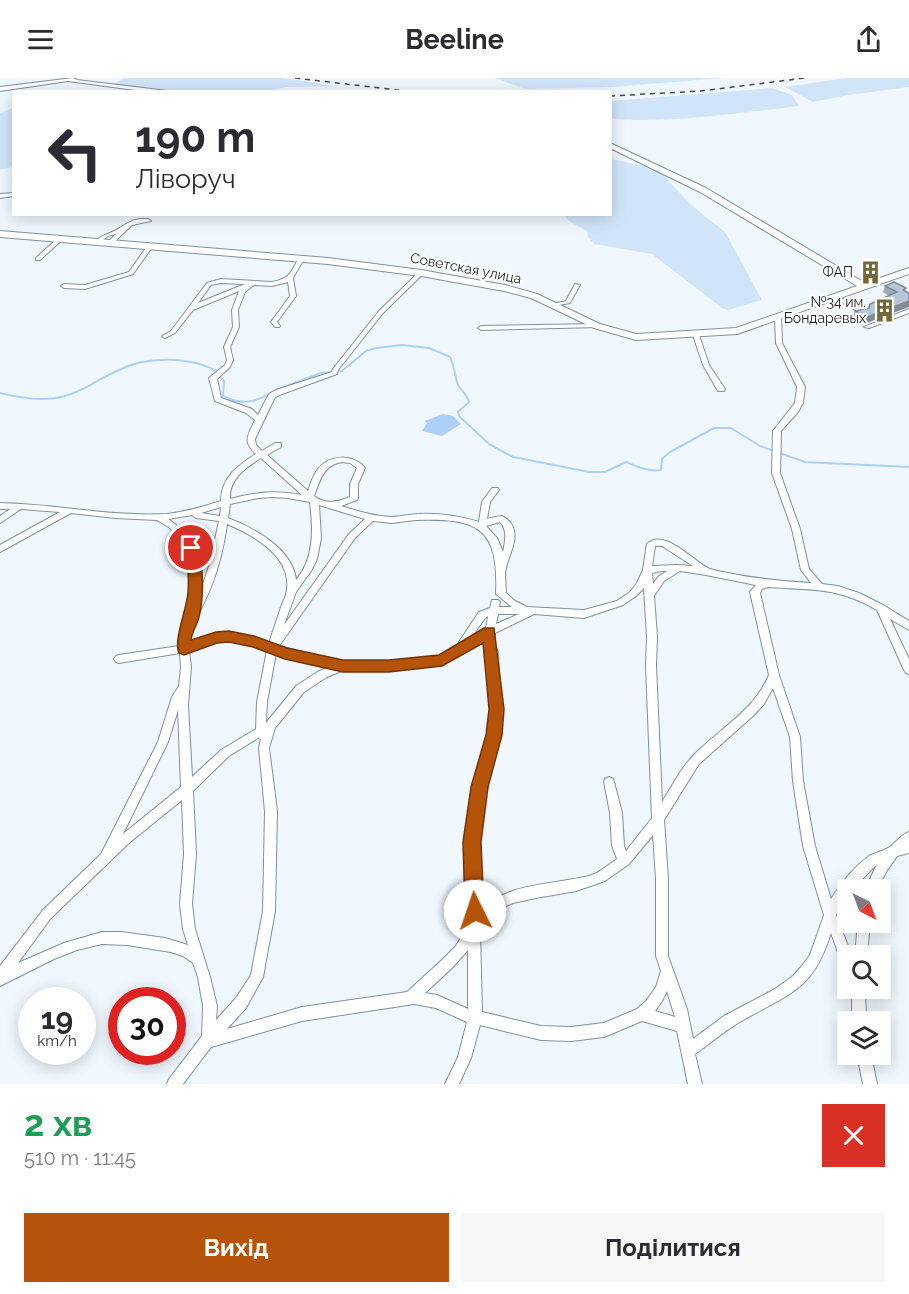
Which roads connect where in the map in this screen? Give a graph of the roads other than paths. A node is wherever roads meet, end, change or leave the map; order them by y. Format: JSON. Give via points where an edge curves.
{"nodes":[{"id":1,"x":80,"y":78,"type":"edge"},
{"id":2,"x":65,"y":79,"type":"edge"},
{"id":3,"x":0,"y":89,"type":"edge"},
{"id":4,"x":156,"y":90,"type":"edge"},
{"id":5,"x":612,"y":146,"type":"edge"},
{"id":6,"x":148,"y":221,"type":"dead end"},
{"id":7,"x":122,"y":230,"type":"junction"},
{"id":8,"x":0,"y":234,"type":"edge"},
{"id":9,"x":60,"y":239,"type":"junction"},
{"id":10,"x":97,"y":242,"type":"junction"},
{"id":11,"x":110,"y":243,"type":"junction"},
{"id":12,"x":150,"y":246,"type":"junction"},
{"id":13,"x":38,"y":259,"type":"dead end"},
{"id":14,"x":302,"y":259,"type":"junction"},
{"id":15,"x":421,"y":273,"type":"junction"},
{"id":16,"x":907,"y":273,"type":"edge"},
{"id":17,"x":290,"y":278,"type":"junction"},
{"id":18,"x":253,"y":283,"type":"junction"},
{"id":19,"x":577,"y":285,"type":"dead end"},
{"id":20,"x":64,"y":286,"type":"dead end"},
{"id":21,"x":863,"y":286,"type":"junction"},
{"id":22,"x":834,"y":296,"type":"junction"},
{"id":23,"x":568,"y":302,"type":"junction"},
{"id":24,"x":555,"y":304,"type":"junction"},
{"id":25,"x":188,"y":311,"type":"junction"},
{"id":26,"x":909,"y":311,"type":"edge"},
{"id":27,"x":863,"y":312,"type":"edge"},
{"id":28,"x":778,"y":317,"type":"junction"},
{"id":29,"x":576,"y":320,"type":"junction"},
{"id":30,"x":277,"y":326,"type":"dead end"},
{"id":31,"x":867,"y":327,"type":"dead end"},
{"id":32,"x":481,"y":328,"type":"dead end"},
{"id":33,"x":696,"y":335,"type":"junction"},
{"id":34,"x":165,"y":336,"type":"dead end"},
{"id":35,"x":721,"y":389,"type":"dead end"},
{"id":36,"x":259,"y":420,"type":"junction"},
{"id":37,"x":278,"y":445,"type":"dead end"},
{"id":38,"x":261,"y":454,"type":"junction"},
{"id":39,"x":495,"y":490,"type":"dead end"},
{"id":40,"x":312,"y":498,"type":"junction"},
{"id":41,"x":226,"y":503,"type":"junction"},
{"id":42,"x":0,"y":506,"type":"edge"},
{"id":43,"x":20,"y":506,"type":"junction"},
{"id":44,"x":333,"y":506,"type":"junction"},
{"id":45,"x":71,"y":510,"type":"junction"},
{"id":46,"x":191,"y":515,"type":"junction"},
{"id":47,"x":158,"y":518,"type":"junction"},
{"id":48,"x":224,"y":518,"type":"junction"},
{"id":49,"x":371,"y":518,"type":"junction"},
{"id":50,"x":0,"y":520,"type":"edge"},
{"id":51,"x":483,"y":525,"type":"junction"},
{"id":52,"x":2,"y":544,"type":"edge"},
{"id":53,"x":502,"y":568,"type":"junction"},
{"id":54,"x":679,"y":568,"type":"junction"},
{"id":55,"x":647,"y":570,"type":"junction"},
{"id":56,"x":805,"y":570,"type":"junction"},
{"id":57,"x":708,"y":572,"type":"junction"},
{"id":58,"x":768,"y":583,"type":"junction"},
{"id":59,"x":794,"y":585,"type":"junction"},
{"id":60,"x":820,"y":587,"type":"junction"},
{"id":61,"x":292,"y":590,"type":"junction"},
{"id":62,"x":650,"y":594,"type":"junction"},
{"id":63,"x":497,"y":602,"type":"junction"},
{"id":64,"x":881,"y":608,"type":"junction"},
{"id":65,"x":531,"y":612,"type":"junction"},
{"id":66,"x":192,"y":618,"type":"junction"},
{"id":67,"x":909,"y":626,"type":"edge"},
{"id":68,"x":489,"y":632,"type":"junction"},
{"id":69,"x":274,"y":648,"type":"junction"},
{"id":70,"x":184,"y":649,"type":"junction"},
{"id":71,"x":457,"y":651,"type":"junction"},
{"id":72,"x":119,"y":659,"type":"dead end"},
{"id":73,"x":343,"y":666,"type":"junction"},
{"id":74,"x":909,"y":670,"type":"edge"},
{"id":75,"x":774,"y":675,"type":"junction"},
{"id":76,"x":184,"y":688,"type":"junction"},
{"id":77,"x":266,"y":729,"type":"junction"},
{"id":78,"x":609,"y":782,"type":"dead end"},
{"id":79,"x":186,"y":790,"type":"junction"},
{"id":80,"x":658,"y":818,"type":"junction"},
{"id":81,"x":909,"y":837,"type":"edge"},
{"id":82,"x":909,"y":848,"type":"edge"},
{"id":83,"x":893,"y":852,"type":"junction"},
{"id":84,"x":105,"y":859,"type":"junction"},
{"id":85,"x":624,"y":860,"type":"junction"},
{"id":86,"x":877,"y":879,"type":"edge"},
{"id":87,"x":830,"y":915,"type":"junction"},
{"id":88,"x":474,"y":929,"type":"junction"},
{"id":89,"x":842,"y":945,"type":"edge"},
{"id":90,"x":198,"y":959,"type":"junction"},
{"id":91,"x":667,"y":971,"type":"junction"},
{"id":92,"x":0,"y":978,"type":"edge"},
{"id":93,"x":409,"y":998,"type":"junction"},
{"id":94,"x":642,"y":1014,"type":"junction"},
{"id":95,"x":475,"y":1017,"type":"junction"},
{"id":96,"x":683,"y":1026,"type":"junction"},
{"id":97,"x":208,"y":1040,"type":"junction"},
{"id":98,"x":688,"y":1051,"type":"junction"},
{"id":99,"x":866,"y":1065,"type":"edge"},
{"id":100,"x":174,"y":1084,"type":"edge"},
{"id":101,"x":452,"y":1084,"type":"edge"},
{"id":102,"x":695,"y":1084,"type":"edge"},
{"id":103,"x":870,"y":1084,"type":"edge"}],
"edges":[{"from":1,"to":2,"type":"main road"},
{"from":2,"to":3,"type":"main road"},
{"from":2,"to":4,"type":"main road"},
{"from":5,"to":21,"type":"main road","via":[[703,190]]},
{"from":6,"to":7,"type":"street","via":[[132,221]]},
{"from":7,"to":10,"type":"street"},
{"from":7,"to":11,"type":"street"},
{"from":8,"to":9,"type":"main road","name":"Советская улица"},
{"from":9,"to":10,"type":"main road","name":"Советская улица"},
{"from":9,"to":13,"type":"street"},
{"from":10,"to":11,"type":"main road","name":"Советская улица"},
{"from":11,"to":12,"type":"main road","name":"Советская улица"},
{"from":12,"to":14,"type":"main road","name":"Советская улица"},
{"from":12,"to":20,"type":"street","via":[[131,273],[85,286]]},
{"from":14,"to":15,"type":"main road","name":"Советская улица"},
{"from":14,"to":17,"type":"street"},
{"from":15,"to":24,"type":"main road","name":"Советская улица","via":[[505,288]]},
{"from":15,"to":36,"type":"street","via":[[381,312],[335,371],[272,396]]},
{"from":16,"to":21,"type":"main road","name":"Советская улица"},
{"from":17,"to":18,"type":"street","via":[[272,284]]},
{"from":17,"to":30,"type":"street","via":[[293,296],[274,322]]},
{"from":18,"to":25,"type":"street"},
{"from":18,"to":25,"type":"street","via":[[209,284]]},
{"from":18,"to":36,"type":"street","via":[[239,297],[236,327],[227,347],[230,360],[213,382],[218,399],[249,411]]},
{"from":19,"to":23,"type":"street"},
{"from":21,"to":22,"type":"main road","name":"Советская улица"},
{"from":22,"to":27,"type":"street"},
{"from":22,"to":28,"type":"main road","name":"Советская улица"},
{"from":23,"to":24,"type":"street"},
{"from":23,"to":29,"type":"street"},
{"from":24,"to":29,"type":"main road","name":"Советская улица"},
{"from":25,"to":34,"type":"street","via":[[173,332]]},
{"from":26,"to":31,"type":"street"},
{"from":28,"to":33,"type":"main road","name":"Советская улица","via":[[737,331]]},
{"from":28,"to":56,"type":"street","via":[[779,343],[801,387],[799,403],[777,431],[776,474],[796,529]]},
{"from":29,"to":32,"type":"street"},
{"from":29,"to":33,"type":"main road","name":"Советская улица","via":[[636,336]]},
{"from":33,"to":35,"type":"street","via":[[706,365]]},
{"from":36,"to":38,"type":"street","via":[[251,439],[252,446]]},
{"from":37,"to":38,"type":"street"},
{"from":38,"to":40,"type":"street"},
{"from":38,"to":41,"type":"street","via":[[227,484]]},
{"from":39,"to":51,"type":"street","via":[[486,502]]},
{"from":40,"to":41,"type":"street","via":[[273,494]]},
{"from":40,"to":44,"type":"street"},
{"from":40,"to":44,"type":"street","via":[[320,470],[326,464],[348,459],[356,462],[360,468],[354,498]]},
{"from":40,"to":61,"type":"street","via":[[318,532],[314,559]]},
{"from":41,"to":46,"type":"street"},
{"from":41,"to":48,"type":"street"},
{"from":42,"to":43,"type":"street"},
{"from":43,"to":45,"type":"street"},
{"from":43,"to":50,"type":"street"},
{"from":44,"to":49,"type":"street"},
{"from":45,"to":47,"type":"street"},
{"from":45,"to":52,"type":"street"},
{"from":46,"to":47,"type":"street"},
{"from":46,"to":48,"type":"street"},
{"from":47,"to":66,"type":"street","via":[[179,530],[191,548],[195,574]]},
{"from":48,"to":61,"type":"street","via":[[267,542],[289,570]]},
{"from":48,"to":66,"type":"street","via":[[214,568]]},
{"from":49,"to":51,"type":"street","via":[[434,517]]},
{"from":49,"to":69,"type":"street","via":[[352,536]]},
{"from":51,"to":53,"type":"street","via":[[499,553]]},
{"from":51,"to":53,"type":"street","via":[[501,519],[510,528]]},
{"from":53,"to":63,"type":"street"},
{"from":54,"to":55,"type":"street"},
{"from":54,"to":57,"type":"street"},
{"from":54,"to":62,"type":"street","via":[[661,579]]},
{"from":55,"to":57,"type":"street","via":[[648,549],[656,542],[672,547]]},
{"from":55,"to":62,"type":"street"},
{"from":55,"to":65,"type":"street","via":[[641,585],[620,603],[584,614]]},
{"from":56,"to":59,"type":"street"},
{"from":56,"to":60,"type":"street"},
{"from":57,"to":58,"type":"street"},
{"from":58,"to":59,"type":"street"},
{"from":58,"to":75,"type":"street","via":[[755,592]]},
{"from":59,"to":60,"type":"street"},
{"from":60,"to":64,"type":"street","via":[[846,591]]},
{"from":61,"to":69,"type":"street"},
{"from":62,"to":80,"type":"street"},
{"from":63,"to":65,"type":"street"},
{"from":63,"to":65,"type":"street","via":[[512,603]]},
{"from":63,"to":68,"type":"street"},
{"from":63,"to":71,"type":"street","via":[[482,615]]},
{"from":64,"to":67,"type":"street"},
{"from":64,"to":74,"type":"street"},
{"from":65,"to":68,"type":"street"},
{"from":66,"to":70,"type":"street","via":[[184,636]]},
{"from":68,"to":71,"type":"street"},
{"from":68,"to":88,"type":"street","via":[[496,709],[472,842]]},
{"from":69,"to":70,"type":"street","via":[[229,636]]},
{"from":69,"to":73,"type":"street"},
{"from":69,"to":77,"type":"street","via":[[266,683]]},
{"from":70,"to":72,"type":"street"},
{"from":70,"to":76,"type":"street"},
{"from":71,"to":73,"type":"street","via":[[442,660],[421,663]]},
{"from":73,"to":77,"type":"street","via":[[300,689]]},
{"from":75,"to":80,"type":"street","via":[[761,702],[694,762]]},
{"from":75,"to":87,"type":"street","via":[[795,737],[809,846]]},
{"from":76,"to":79,"type":"street"},
{"from":76,"to":84,"type":"street","via":[[177,697],[163,742]]},
{"from":77,"to":79,"type":"street","via":[[225,753]]},
{"from":77,"to":97,"type":"street","via":[[264,748],[271,811],[269,911],[263,949],[257,977]]},
{"from":78,"to":85,"type":"street","via":[[618,846]]},
{"from":79,"to":84,"type":"street"},
{"from":79,"to":90,"type":"street","via":[[190,854],[186,904]]},
{"from":80,"to":85,"type":"street"},
{"from":80,"to":91,"type":"street","via":[[662,956]]},
{"from":81,"to":83,"type":"street"},
{"from":82,"to":83,"type":"street"},
{"from":83,"to":86,"type":"street"},
{"from":83,"to":87,"type":"street","via":[[871,862]]},
{"from":84,"to":92,"type":"street","via":[[47,914]]},
{"from":85,"to":88,"type":"street","via":[[603,876],[573,887],[500,903]]},
{"from":87,"to":89,"type":"street"},
{"from":87,"to":98,"type":"street","via":[[817,955],[806,972],[769,1001],[728,1021]]},
{"from":88,"to":93,"type":"street","via":[[434,978]]},
{"from":88,"to":95,"type":"street"},
{"from":90,"to":92,"type":"street","via":[[186,948],[103,938],[77,944]]},
{"from":90,"to":97,"type":"street","via":[[210,1006]]},
{"from":91,"to":94,"type":"street","via":[[655,1004]]},
{"from":91,"to":96,"type":"street"},
{"from":93,"to":95,"type":"street","via":[[437,1002]]},
{"from":93,"to":97,"type":"street","via":[[303,1014]]},
{"from":94,"to":95,"type":"street","via":[[604,1030],[571,1034],[541,1033]]},
{"from":94,"to":96,"type":"street"},
{"from":95,"to":101,"type":"street","via":[[468,1047]]},
{"from":96,"to":98,"type":"street"},
{"from":97,"to":100,"type":"street"},
{"from":98,"to":102,"type":"street"},
{"from":99,"to":103,"type":"street"}]}
